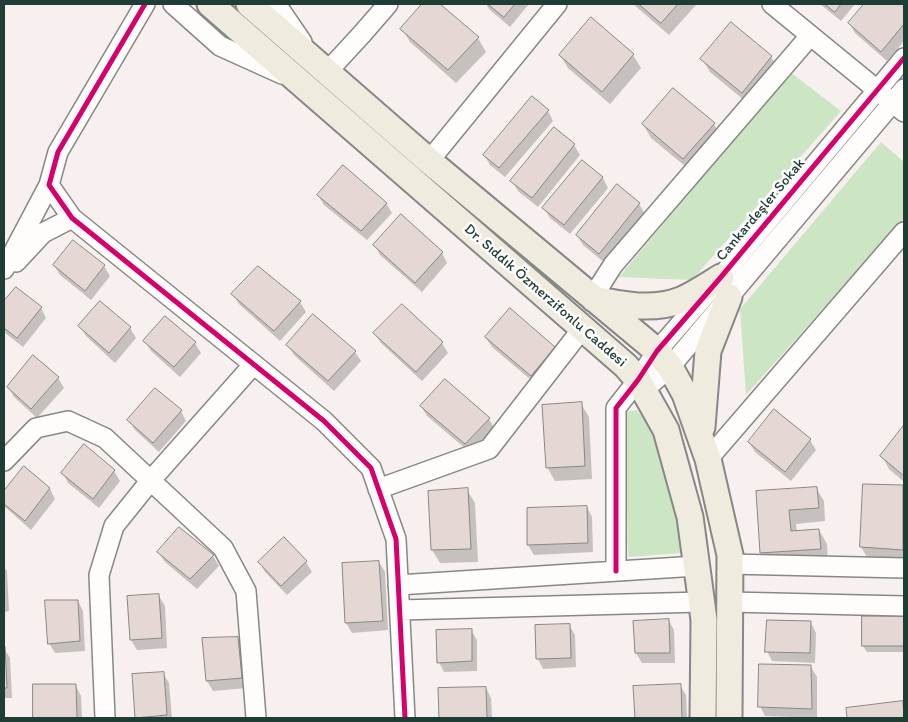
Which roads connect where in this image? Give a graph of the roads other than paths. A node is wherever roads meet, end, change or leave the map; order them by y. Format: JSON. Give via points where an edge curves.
{"nodes":[{"id":1,"x":145,"y":4,"type":"edge"},
{"id":2,"x":173,"y":4,"type":"edge"},
{"id":3,"x":210,"y":4,"type":"edge"},
{"id":4,"x":248,"y":4,"type":"edge"},
{"id":5,"x":276,"y":4,"type":"edge"},
{"id":6,"x":388,"y":4,"type":"edge"},
{"id":7,"x":558,"y":4,"type":"edge"},
{"id":8,"x":772,"y":4,"type":"edge"},
{"id":9,"x":810,"y":36,"type":"junction"},
{"id":10,"x":904,"y":58,"type":"edge"},
{"id":11,"x":321,"y":67,"type":"junction"},
{"id":12,"x":300,"y":82,"type":"junction"},
{"id":13,"x":877,"y":90,"type":"junction"},
{"id":14,"x":900,"y":102,"type":"edge"},
{"id":15,"x":429,"y":161,"type":"junction"},
{"id":16,"x":49,"y":185,"type":"junction"},
{"id":17,"x":72,"y":218,"type":"junction"},
{"id":18,"x":904,"y":232,"type":"edge"},
{"id":19,"x":4,"y":269,"type":"edge"},
{"id":20,"x":4,"y":276,"type":"edge"},
{"id":21,"x":725,"y":287,"type":"junction"},
{"id":22,"x":592,"y":298,"type":"junction"},
{"id":23,"x":582,"y":329,"type":"junction"},
{"id":24,"x":663,"y":359,"type":"junction"},
{"id":25,"x":253,"y":365,"type":"junction"},
{"id":26,"x":641,"y":385,"type":"junction"},
{"id":27,"x":705,"y":451,"type":"junction"},
{"id":28,"x":4,"y":460,"type":"edge"},
{"id":29,"x":151,"y":480,"type":"junction"},
{"id":30,"x":378,"y":488,"type":"junction"},
{"id":31,"x":730,"y":564,"type":"junction"},
{"id":32,"x":697,"y":566,"type":"junction"},
{"id":33,"x":904,"y":568,"type":"edge"},
{"id":34,"x":616,"y":571,"type":"junction"},
{"id":35,"x":398,"y":585,"type":"junction"},
{"id":36,"x":701,"y":602,"type":"junction"},
{"id":37,"x":730,"y":602,"type":"junction"},
{"id":38,"x":904,"y":606,"type":"edge"},
{"id":39,"x":400,"y":610,"type":"junction"},
{"id":40,"x":105,"y":718,"type":"edge"},
{"id":41,"x":256,"y":718,"type":"edge"},
{"id":42,"x":405,"y":718,"type":"edge"},
{"id":43,"x":703,"y":718,"type":"edge"},
{"id":44,"x":729,"y":718,"type":"edge"}],
"edges":[{"from":1,"to":16,"type":"street","via":[[58,152]]},
{"from":2,"to":12,"type":"street","via":[[220,46]]},
{"from":3,"to":12,"type":"main road","name":"Dr. Sıddık Özmerzifonlu Caddesi"},
{"from":4,"to":11,"type":"main road","name":"Dr. Sıddık Özmerzifonlu Caddesi"},
{"from":5,"to":11,"type":"street"},
{"from":6,"to":11,"type":"street","via":[[362,34]]},
{"from":7,"to":15,"type":"street"},
{"from":8,"to":9,"type":"street"},
{"from":9,"to":13,"type":"street"},
{"from":9,"to":22,"type":"street","via":[[613,266]]},
{"from":10,"to":13,"type":"street","name":"Cankardeşler Sokak"},
{"from":11,"to":15,"type":"main road","name":"Dr. Sıddık Özmerzifonlu Caddesi"},
{"from":12,"to":23,"type":"main road","name":"Dr. Sıddık Özmerzifonlu Caddesi"},
{"from":13,"to":14,"type":"street"},
{"from":13,"to":21,"type":"street","name":"Cankardeşler Sokak"},
{"from":14,"to":21,"type":"street","name":"Cankardeşler Sokak"},
{"from":15,"to":22,"type":"main road","name":"Dr. Sıddık Özmerzifonlu Caddesi"},
{"from":16,"to":17,"type":"street"},
{"from":16,"to":19,"type":"street"},
{"from":17,"to":20,"type":"street","via":[[43,232]]},
{"from":17,"to":25,"type":"street"},
{"from":18,"to":27,"type":"street"},
{"from":21,"to":22,"type":"main road","via":[[653,306],[618,304]]},
{"from":21,"to":24,"type":"street","name":"Cankardeşler Sokak"},
{"from":21,"to":27,"type":"main road","via":[[708,351],[704,390]]},
{"from":22,"to":24,"type":"main road","name":"Dr. Sıddık Özmerzifonlu Caddesi"},
{"from":23,"to":26,"type":"main road","name":"Dr. Sıddık Özmerzifonlu Caddesi","via":[[626,366]]},
{"from":23,"to":30,"type":"street","via":[[489,449]]},
{"from":24,"to":26,"type":"street","name":"Cankardeşler Sokak"},
{"from":24,"to":27,"type":"main road","name":"Dr. Sıddık Özmerzifonlu Caddesi","via":[[685,394]]},
{"from":25,"to":29,"type":"street"},
{"from":25,"to":30,"type":"street","via":[[324,421],[371,468]]},
{"from":26,"to":32,"type":"main road","name":"Dr. Sıddık Özmerzifonlu Caddesi","via":[[666,430],[690,517]]},
{"from":26,"to":34,"type":"street","name":"Cankardeşler Sokak","via":[[616,408]]},
{"from":27,"to":31,"type":"main road","name":"Dr. Sıddık Özmerzifonlu Caddesi"},
{"from":28,"to":29,"type":"street","via":[[36,428],[68,421],[105,438]]},
{"from":29,"to":40,"type":"street","via":[[114,526],[99,575]]},
{"from":29,"to":41,"type":"street","via":[[223,548],[246,591]]},
{"from":30,"to":35,"type":"street","via":[[396,539]]},
{"from":31,"to":33,"type":"street"},
{"from":31,"to":37,"type":"main road","name":"Dr. Sıddık Özmerzifonlu Caddesi"},
{"from":32,"to":34,"type":"street"},
{"from":32,"to":36,"type":"main road","name":"Dr. Sıddık Özmerzifonlu Caddesi"},
{"from":34,"to":35,"type":"street"},
{"from":35,"to":39,"type":"street"},
{"from":36,"to":39,"type":"street"},
{"from":36,"to":43,"type":"main road","name":"Dr. Sıddık Özmerzifonlu Caddesi","via":[[704,620]]},
{"from":37,"to":38,"type":"street"},
{"from":37,"to":44,"type":"main road","name":"Dr. Sıddık Özmerzifonlu Caddesi"},
{"from":39,"to":42,"type":"street"}]}
